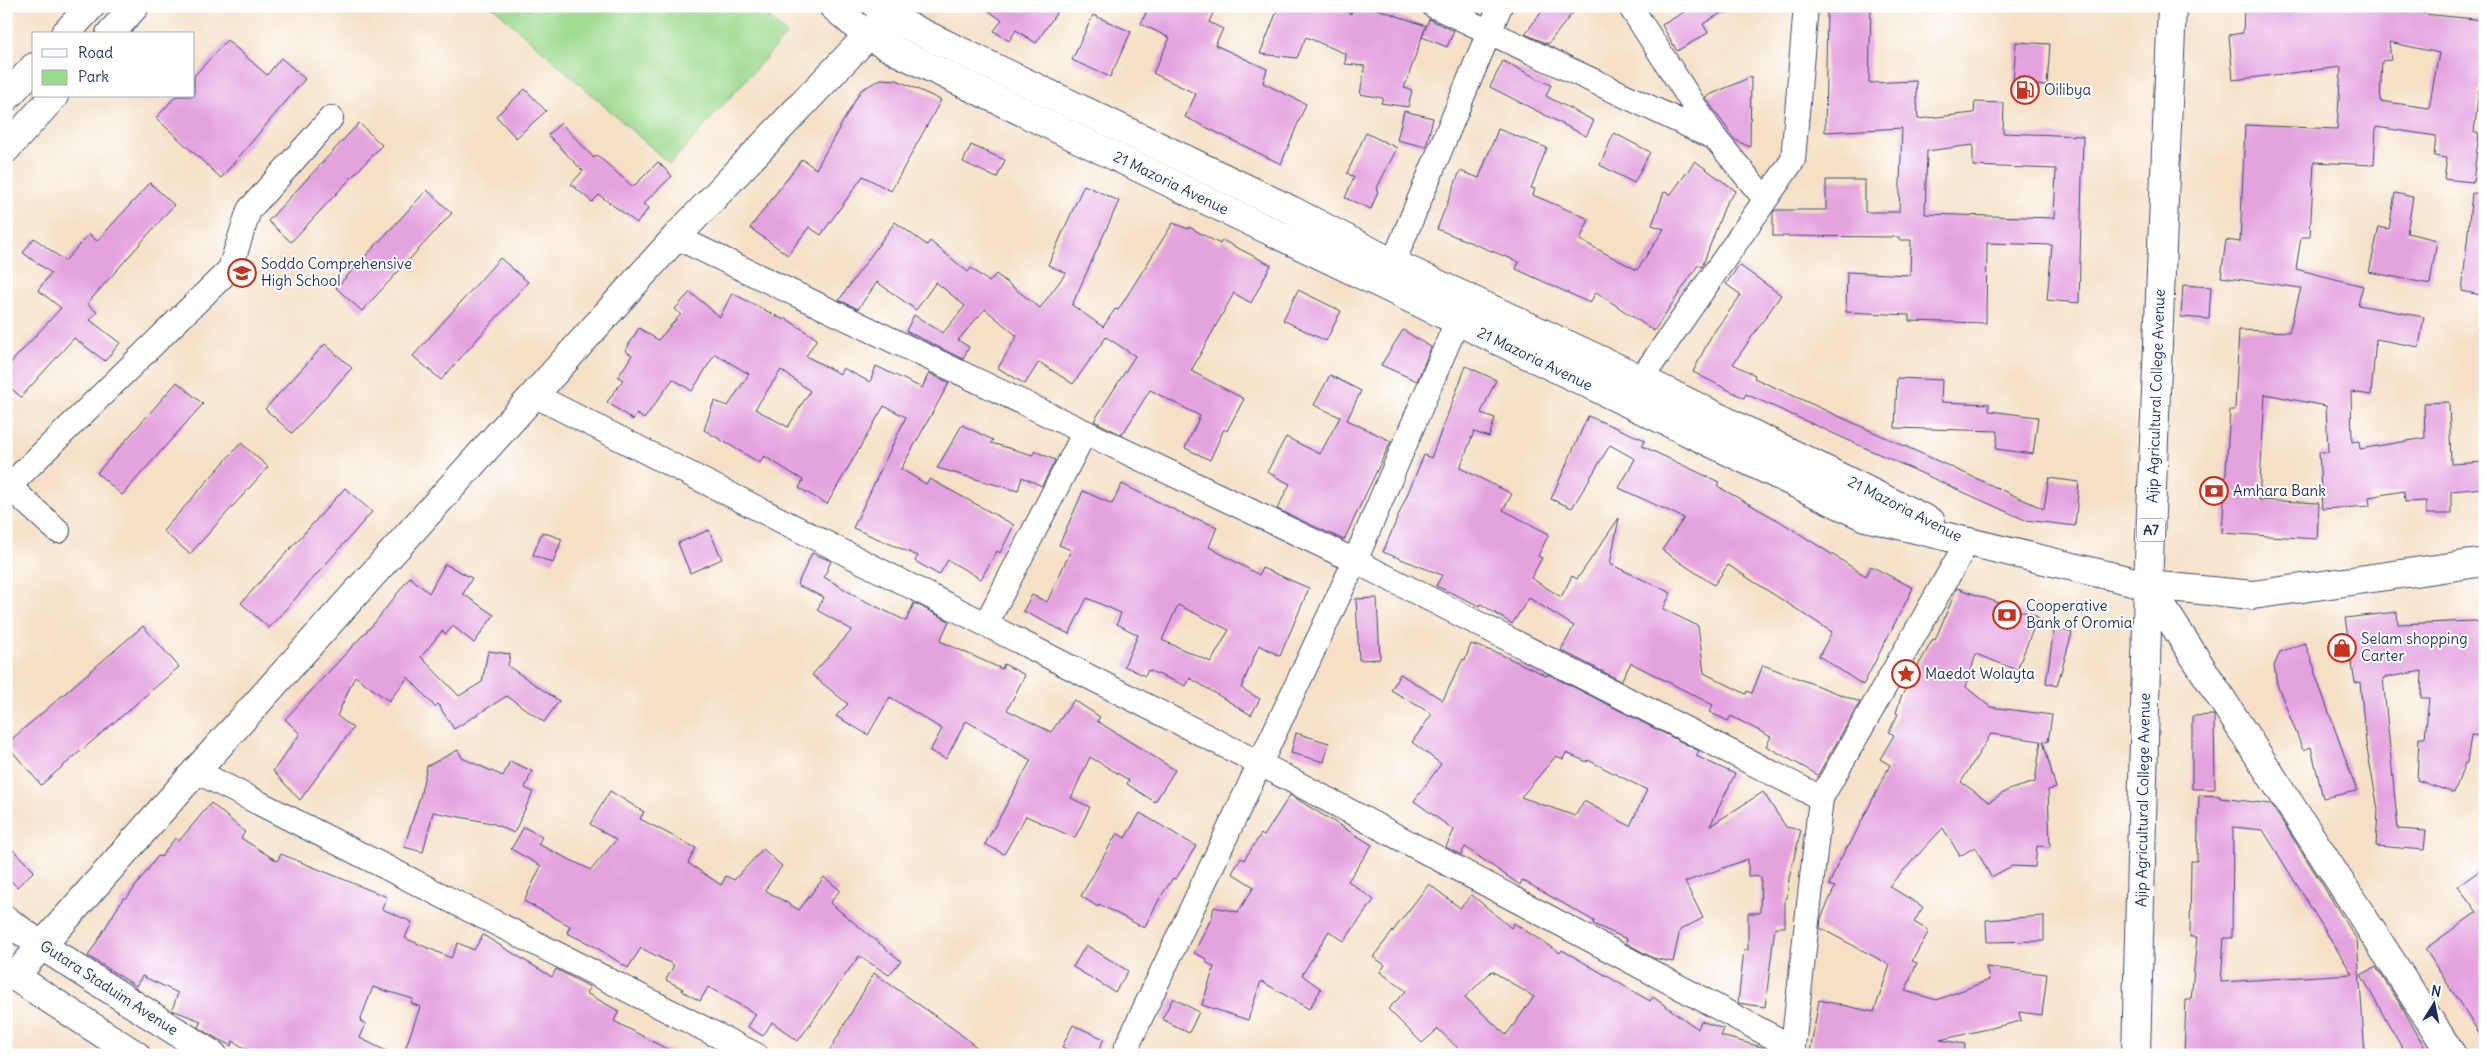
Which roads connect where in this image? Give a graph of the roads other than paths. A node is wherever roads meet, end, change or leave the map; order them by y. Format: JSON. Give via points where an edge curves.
{"nodes":[{"id":1,"x":91,"y":6,"type":"edge"},
{"id":2,"x":135,"y":6,"type":"edge"},
{"id":3,"x":833,"y":6,"type":"edge"},
{"id":4,"x":1434,"y":6,"type":"edge"},
{"id":5,"x":1500,"y":6,"type":"edge"},
{"id":6,"x":1630,"y":6,"type":"edge"},
{"id":7,"x":1806,"y":6,"type":"edge"},
{"id":8,"x":2172,"y":6,"type":"edge"},
{"id":9,"x":887,"y":9,"type":"edge"},
{"id":10,"x":67,"y":32,"type":"edge"},
{"id":11,"x":112,"y":32,"type":"edge"},
{"id":12,"x":1489,"y":33,"type":"junction"},
{"id":13,"x":868,"y":36,"type":"junction"},
{"id":14,"x":32,"y":69,"type":"edge"},
{"id":15,"x":6,"y":98,"type":"edge"},
{"id":16,"x":52,"y":98,"type":"edge"},
{"id":17,"x":331,"y":118,"type":"dead end"},
{"id":18,"x":1715,"y":138,"type":"junction"},
{"id":19,"x":6,"y":149,"type":"edge"},
{"id":20,"x":1765,"y":199,"type":"junction"},
{"id":21,"x":676,"y":237,"type":"junction"},
{"id":22,"x":1393,"y":263,"type":"junction"},
{"id":23,"x":1462,"y":310,"type":"junction"},
{"id":24,"x":1641,"y":379,"type":"junction"},
{"id":25,"x":536,"y":396,"type":"junction"},
{"id":26,"x":1085,"y":432,"type":"junction"},
{"id":27,"x":8,"y":485,"type":"edge"},
{"id":28,"x":58,"y":531,"type":"dead end"},
{"id":29,"x":1968,"y":540,"type":"junction"},
{"id":30,"x":1355,"y":561,"type":"junction"},
{"id":31,"x":2485,"y":562,"type":"edge"},
{"id":32,"x":2148,"y":585,"type":"junction"},
{"id":33,"x":986,"y":624,"type":"junction"},
{"id":34,"x":1260,"y":763,"type":"junction"},
{"id":35,"x":196,"y":771,"type":"junction"},
{"id":36,"x":1821,"y":798,"type":"junction"},
{"id":37,"x":6,"y":920,"type":"edge"},
{"id":38,"x":42,"y":946,"type":"junction"},
{"id":39,"x":9,"y":979,"type":"edge"},
{"id":40,"x":1792,"y":1051,"type":"edge"},
{"id":41,"x":136,"y":1055,"type":"edge"},
{"id":42,"x":213,"y":1055,"type":"edge"},
{"id":43,"x":756,"y":1055,"type":"edge"},
{"id":44,"x":1123,"y":1055,"type":"edge"},
{"id":45,"x":2136,"y":1055,"type":"edge"},
{"id":46,"x":2452,"y":1055,"type":"edge"}],
"edges":[{"from":1,"to":10,"type":"main road"},
{"from":2,"to":11,"type":"main road"},
{"from":3,"to":13,"type":"main road","name":"21 Mazoria Avenue"},
{"from":4,"to":12,"type":"street"},
{"from":5,"to":12,"type":"street"},
{"from":6,"to":18,"type":"street"},
{"from":7,"to":20,"type":"street","via":[[1793,160]]},
{"from":8,"to":32,"type":"main road","name":"Ajip Agricultural College Avenue","number":"A7"},
{"from":9,"to":13,"type":"main road"},
{"from":9,"to":22,"type":"main road","name":"21 Mazoria Avenue"},
{"from":12,"to":18,"type":"street"},
{"from":12,"to":22,"type":"street"},
{"from":13,"to":21,"type":"main road"},
{"from":13,"to":23,"type":"main road","name":"21 Mazoria Avenue"},
{"from":14,"to":15,"type":"main road"},
{"from":16,"to":19,"type":"main road"},
{"from":17,"to":27,"type":"street","via":[[250,210],[230,269]]},
{"from":18,"to":20,"type":"street"},
{"from":20,"to":24,"type":"street"},
{"from":21,"to":25,"type":"main road"},
{"from":21,"to":26,"type":"street"},
{"from":22,"to":23,"type":"main road","name":"21 Mazoria Avenue"},
{"from":23,"to":24,"type":"main road","name":"21 Mazoria Avenue"},
{"from":23,"to":29,"type":"main road","name":"21 Mazoria Avenue","via":[[1866,517]]},
{"from":23,"to":30,"type":"street"},
{"from":24,"to":29,"type":"main road","name":"21 Mazoria Avenue"},
{"from":25,"to":33,"type":"street"},
{"from":25,"to":35,"type":"main road"},
{"from":26,"to":30,"type":"street"},
{"from":26,"to":33,"type":"street"},
{"from":27,"to":28,"type":"street"},
{"from":29,"to":32,"type":"main road"},
{"from":29,"to":36,"type":"street"},
{"from":30,"to":34,"type":"street"},
{"from":30,"to":36,"type":"street"},
{"from":31,"to":32,"type":"main road","via":[[2253,595]]},
{"from":32,"to":45,"type":"main road","name":"Ajip Agricultural College Avenue","number":"A7"},
{"from":32,"to":46,"type":"main road"},
{"from":33,"to":34,"type":"street"},
{"from":34,"to":40,"type":"street"},
{"from":34,"to":44,"type":"street"},
{"from":35,"to":38,"type":"main road"},
{"from":35,"to":43,"type":"street"},
{"from":36,"to":40,"type":"street"},
{"from":37,"to":38,"type":"main road","name":"Gutara Staduim Avenue"},
{"from":38,"to":39,"type":"main road"},
{"from":38,"to":42,"type":"main road","name":"Gutara Staduim Avenue"},
{"from":39,"to":41,"type":"main road"}]}
